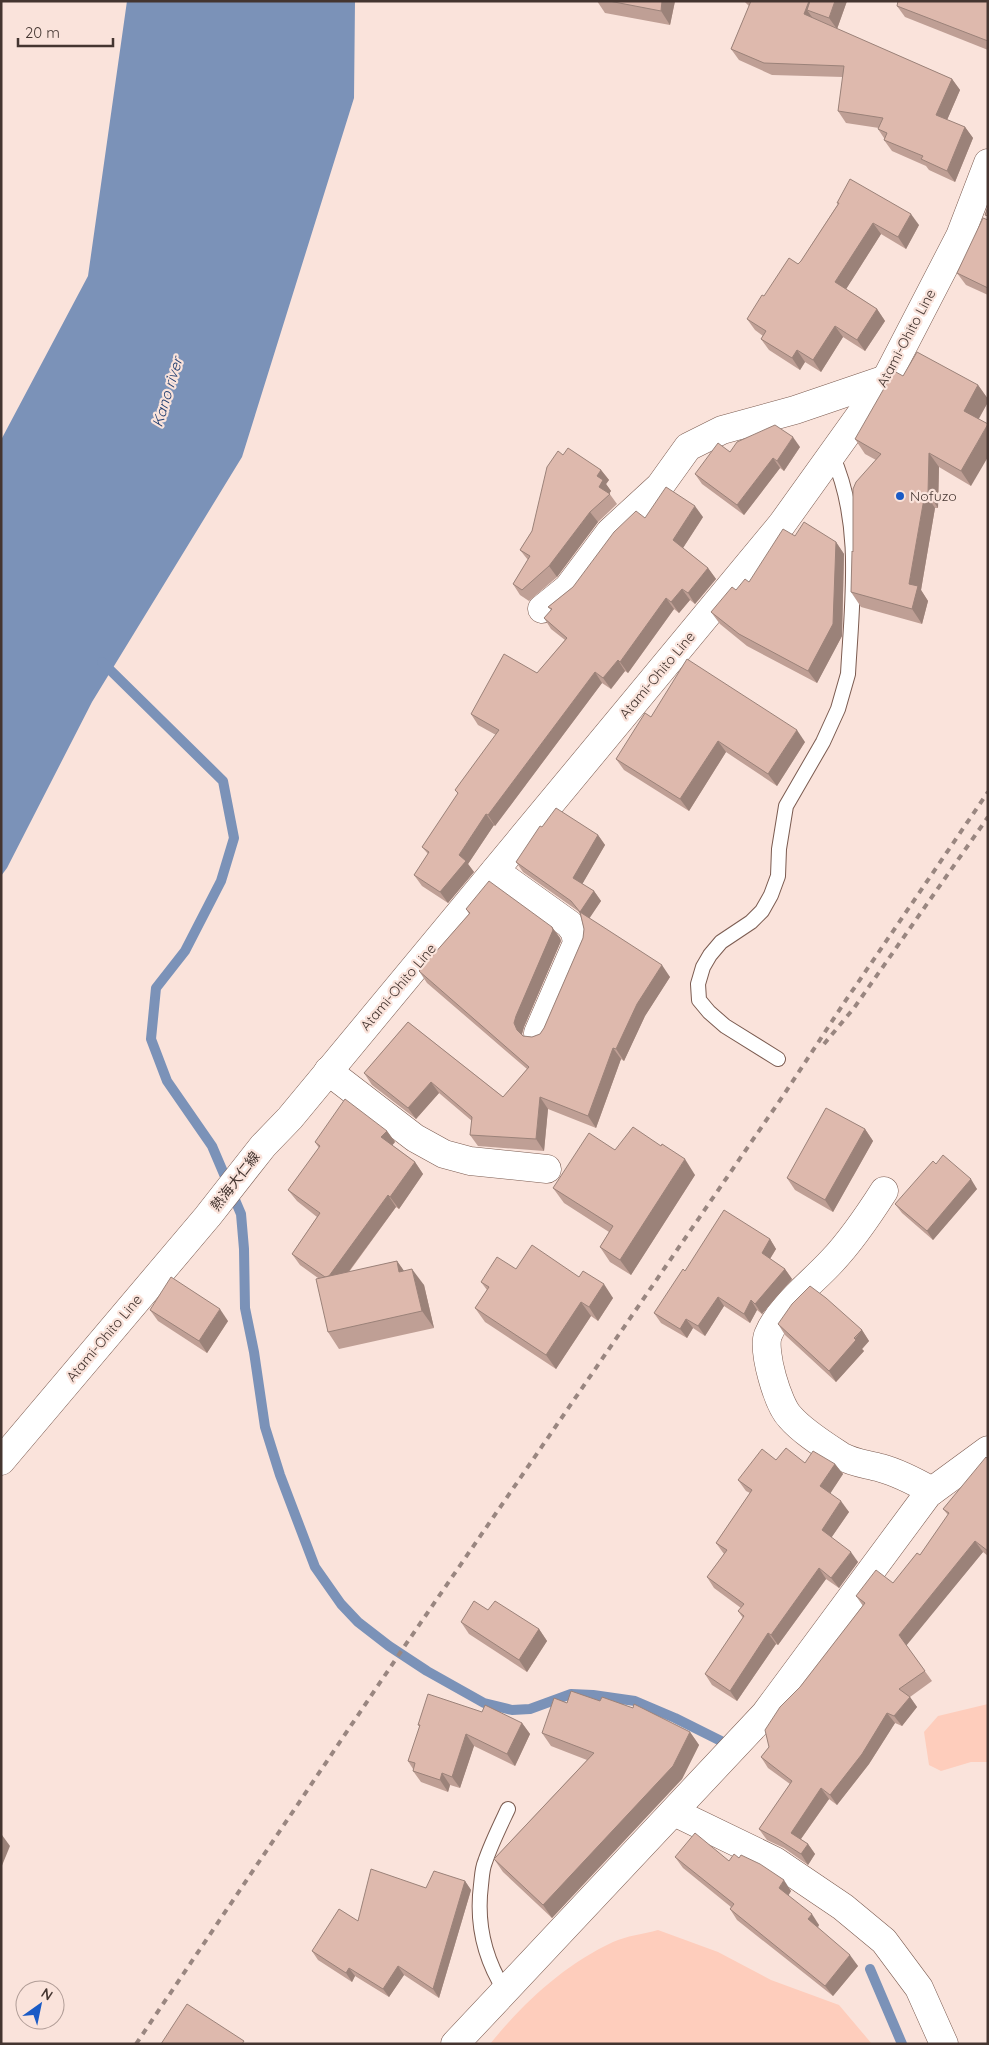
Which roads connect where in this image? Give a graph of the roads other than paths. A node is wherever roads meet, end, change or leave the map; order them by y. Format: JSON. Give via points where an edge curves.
{"nodes":[{"id":1,"x":988,"y":164,"type":"edge"},
{"id":2,"x":886,"y":379,"type":"junction"},
{"id":3,"x":832,"y":454,"type":"junction"},
{"id":4,"x":542,"y":609,"type":"dead end"},
{"id":5,"x":495,"y":871,"type":"junction"},
{"id":6,"x":538,"y":1033,"type":"edge"},
{"id":7,"x":778,"y":1059,"type":"dead end"},
{"id":8,"x":328,"y":1071,"type":"junction"},
{"id":9,"x":263,"y":1146,"type":"joint"},
{"id":10,"x":547,"y":1169,"type":"dead end"},
{"id":11,"x":884,"y":1191,"type":"dead end"},
{"id":12,"x":208,"y":1216,"type":"joint"},
{"id":13,"x":988,"y":1450,"type":"edge"},
{"id":14,"x":1,"y":1461,"type":"edge"},
{"id":15,"x":932,"y":1491,"type":"junction"},
{"id":16,"x":508,"y":1809,"type":"dead end"},
{"id":17,"x":674,"y":1812,"type":"junction"},
{"id":18,"x":505,"y":1991,"type":"junction"},
{"id":19,"x":455,"y":2044,"type":"edge"},
{"id":20,"x":944,"y":2044,"type":"edge"}],
"edges":[{"from":1,"to":2,"type":"street","name":"Atami-Ohito Line","via":[[960,236]]},
{"from":2,"to":3,"type":"street","name":"Atami-Ohito Line"},
{"from":2,"to":4,"type":"street","via":[[795,410],[722,430],[688,447],[660,486],[610,532],[568,588]]},
{"from":3,"to":5,"type":"street","name":"Atami-Ohito Line","via":[[782,524]]},
{"from":3,"to":7,"type":"lane","via":[[842,478],[850,517],[853,557],[844,689],[823,742],[786,806],[778,876],[771,895],[751,922],[721,942],[710,955],[698,984],[699,1000],[709,1012],[725,1026]]},
{"from":5,"to":6,"type":"street","via":[[569,924],[575,932],[577,943]]},
{"from":5,"to":8,"type":"street","name":"Atami-Ohito Line"},
{"from":8,"to":9,"type":"street","name":"Atami-Ohito Line"},
{"from":8,"to":10,"type":"street","via":[[414,1138],[444,1154],[470,1161]]},
{"from":9,"to":12,"type":"street","name":"熱海大仁線"},
{"from":11,"to":15,"type":"street","via":[[852,1237],[776,1321],[766,1346],[778,1394],[789,1417],[843,1457],[910,1478]]},
{"from":12,"to":14,"type":"street","name":"Atami-Ohito Line"},
{"from":13,"to":15,"type":"street"},
{"from":15,"to":17,"type":"street","via":[[765,1714]]},
{"from":16,"to":18,"type":"lane","via":[[484,1864],[480,1894],[480,1928],[487,1957]]},
{"from":17,"to":18,"type":"street"},
{"from":17,"to":20,"type":"street","via":[[775,1861],[843,1907],[884,1941],[919,1988]]},
{"from":18,"to":19,"type":"street"}]}
